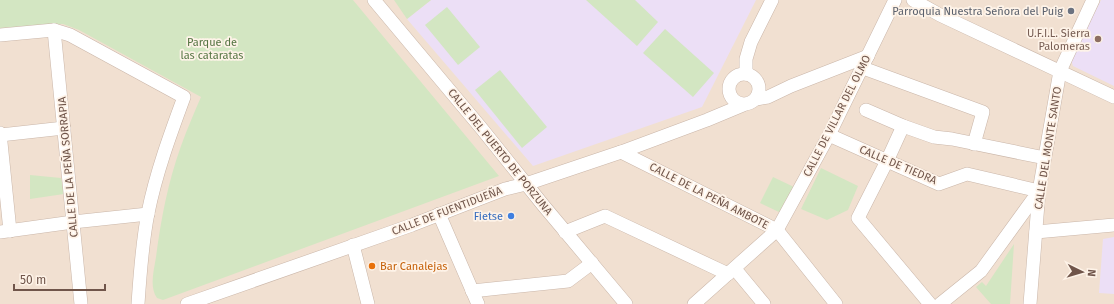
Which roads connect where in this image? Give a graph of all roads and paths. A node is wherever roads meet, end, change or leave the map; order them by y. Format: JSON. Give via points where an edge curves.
{"nodes":[{"id":1,"x":374,"y":0,"type":"edge"},
{"id":2,"x":772,"y":0,"type":"edge"},
{"id":3,"x":894,"y":0,"type":"edge"},
{"id":4,"x":902,"y":0,"type":"edge"},
{"id":5,"x":913,"y":0,"type":"edge"},
{"id":6,"x":1093,"y":0,"type":"edge"},
{"id":7,"x":54,"y":30,"type":"junction"},
{"id":8,"x":0,"y":35,"type":"edge"},
{"id":9,"x":865,"y":62,"type":"junction"},
{"id":10,"x":1060,"y":71,"type":"junction"},
{"id":11,"x":746,"y":74,"type":"junction"},
{"id":12,"x":759,"y":85,"type":"junction"},
{"id":13,"x":790,"y":86,"type":"junction"},
{"id":14,"x":730,"y":95,"type":"junction"},
{"id":15,"x":1114,"y":97,"type":"edge"},
{"id":16,"x":756,"y":99,"type":"junction"},
{"id":17,"x":743,"y":105,"type":"junction"},
{"id":18,"x":866,"y":110,"type":"dead end"},
{"id":19,"x":707,"y":120,"type":"junction"},
{"id":20,"x":903,"y":126,"type":"junction"},
{"id":21,"x":64,"y":128,"type":"junction"},
{"id":22,"x":0,"y":135,"type":"edge"},
{"id":23,"x":829,"y":135,"type":"junction"},
{"id":24,"x":974,"y":144,"type":"junction"},
{"id":25,"x":621,"y":152,"type":"junction"},
{"id":26,"x":1045,"y":158,"type":"junction"},
{"id":27,"x":887,"y":161,"type":"junction"},
{"id":28,"x":526,"y":184,"type":"junction"},
{"id":29,"x":1039,"y":190,"type":"junction"},
{"id":30,"x":148,"y":214,"type":"junction"},
{"id":31,"x":439,"y":214,"type":"junction"},
{"id":32,"x":73,"y":222,"type":"junction"},
{"id":33,"x":1114,"y":225,"type":"edge"},
{"id":34,"x":777,"y":230,"type":"junction"},
{"id":35,"x":5,"y":232,"type":"edge"},
{"id":36,"x":565,"y":232,"type":"junction"},
{"id":37,"x":1036,"y":232,"type":"junction"},
{"id":38,"x":353,"y":245,"type":"junction"},
{"id":39,"x":592,"y":263,"type":"junction"},
{"id":40,"x":731,"y":271,"type":"junction"},
{"id":41,"x":472,"y":291,"type":"junction"},
{"id":42,"x":697,"y":303,"type":"edge"},
{"id":43,"x":81,"y":304,"type":"edge"},
{"id":44,"x":138,"y":304,"type":"edge"},
{"id":45,"x":188,"y":304,"type":"edge"},
{"id":46,"x":368,"y":304,"type":"edge"},
{"id":47,"x":478,"y":304,"type":"edge"},
{"id":48,"x":626,"y":304,"type":"edge"},
{"id":49,"x":764,"y":304,"type":"edge"},
{"id":50,"x":836,"y":304,"type":"edge"},
{"id":51,"x":930,"y":304,"type":"edge"},
{"id":52,"x":940,"y":304,"type":"edge"},
{"id":53,"x":1030,"y":304,"type":"edge"}],
"edges":[{"from":1,"to":28,"type":"street","name":"CALLE DEL PUERTO DE PORZUNA"},
{"from":2,"to":11,"type":"street","via":[[751,42],[746,59]]},
{"from":3,"to":4,"type":"street"},
{"from":3,"to":9,"type":"street","name":"CALLE DE VILLAR DEL OLMO"},
{"from":5,"to":10,"type":"street"},
{"from":6,"to":10,"type":"street","name":"CALLE DEL MONTE SANTO"},
{"from":7,"to":8,"type":"street"},
{"from":7,"to":21,"type":"street","name":"CALLE DE LA PEÑA SORRAPIA"},
{"from":7,"to":30,"type":"street","via":[[70,35],[184,97],[163,155]]},
{"from":9,"to":13,"type":"street"},
{"from":9,"to":23,"type":"street","name":"CALLE DE VILLAR DEL OLMO"},
{"from":9,"to":24,"type":"street","via":[[983,112]]},
{"from":10,"to":15,"type":"street"},
{"from":10,"to":26,"type":"street","name":"CALLE DEL MONTE SANTO"},
{"from":11,"to":12,"type":"street","via":[[754,78]]},
{"from":11,"to":14,"type":"street","via":[[732,80]]},
{"from":12,"to":13,"type":"street"},
{"from":12,"to":16,"type":"street"},
{"from":13,"to":16,"type":"street","via":[[768,97]]},
{"from":14,"to":17,"type":"street","via":[[735,102]]},
{"from":14,"to":19,"type":"street","name":"CALLE DE FUENTIDUEÑA"},
{"from":16,"to":17,"type":"street"},
{"from":17,"to":19,"type":"street","name":"CALLE DE FUENTIDUEÑA"},
{"from":18,"to":20,"type":"street"},
{"from":19,"to":25,"type":"street","name":"CALLE DE FUENTIDUEÑA"},
{"from":20,"to":24,"type":"street","via":[[934,137]]},
{"from":20,"to":27,"type":"street"},
{"from":21,"to":22,"type":"street"},
{"from":21,"to":32,"type":"street","name":"CALLE DE LA PEÑA SORRAPIA"},
{"from":22,"to":35,"type":"street"},
{"from":23,"to":27,"type":"street","name":"CALLE DE TIEDRA"},
{"from":23,"to":34,"type":"street","name":"CALLE DE VILLAR DEL OLMO"},
{"from":24,"to":26,"type":"street"},
{"from":25,"to":28,"type":"street","name":"CALLE DE FUENTIDUEÑA"},
{"from":25,"to":34,"type":"street","name":"CALLE DE LA PEÑA AMBOTE"},
{"from":26,"to":29,"type":"street","name":"CALLE DEL MONTE SANTO"},
{"from":27,"to":29,"type":"street","name":"CALLE DE TIEDRA","via":[[939,184],[967,174]]},
{"from":27,"to":51,"type":"street","via":[[858,218]]},
{"from":28,"to":31,"type":"street","name":"CALLE DE FUENTIDUEÑA","via":[[505,189]]},
{"from":28,"to":36,"type":"street","name":"CALLE DEL PUERTO DE PORZUNA"},
{"from":29,"to":37,"type":"street","name":"CALLE DEL MONTE SANTO"},
{"from":29,"to":52,"type":"street","via":[[981,271]]},
{"from":30,"to":32,"type":"street"},
{"from":30,"to":44,"type":"street","via":[[140,265]]},
{"from":31,"to":38,"type":"street","name":"CALLE DE FUENTIDUEÑA"},
{"from":31,"to":41,"type":"street"},
{"from":32,"to":35,"type":"street"},
{"from":32,"to":43,"type":"street","name":"CALLE DE LA PEÑA SORRAPIA"},
{"from":33,"to":37,"type":"street"},
{"from":34,"to":40,"type":"street","name":"CALLE DE VILLAR DEL OLMO"},
{"from":34,"to":50,"type":"street","name":"CALLE DE LA PEÑA AMBOTE"},
{"from":36,"to":39,"type":"street","name":"CALLE DEL PUERTO DE PORZUNA"},
{"from":36,"to":40,"type":"street","via":[[605,216]]},
{"from":37,"to":53,"type":"street","name":"CALLE DEL MONTE SANTO"},
{"from":38,"to":45,"type":"street","name":"CALLE DE FUENTIDUEÑA"},
{"from":38,"to":46,"type":"street"},
{"from":39,"to":41,"type":"street","via":[[568,282]]},
{"from":39,"to":48,"type":"street","name":"CALLE DEL PUERTO DE PORZUNA"},
{"from":40,"to":42,"type":"street","name":"CALLE DE VILLAR DEL OLMO"},
{"from":40,"to":49,"type":"street"},
{"from":41,"to":47,"type":"street"}]}
